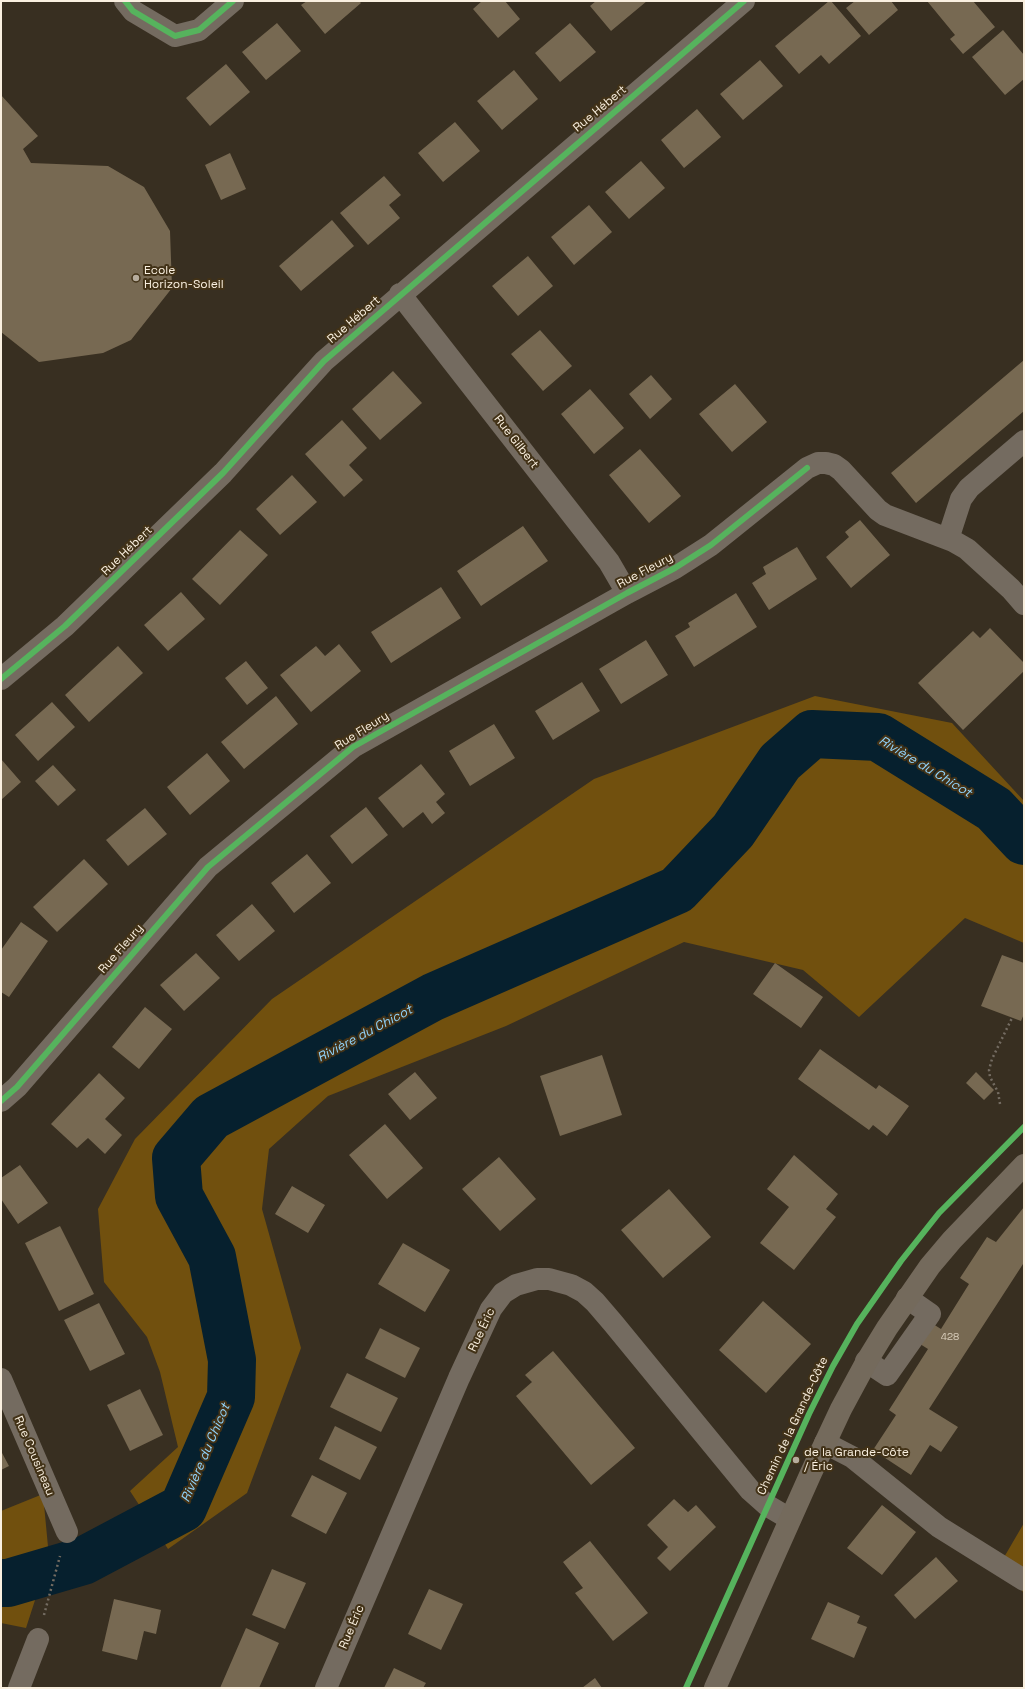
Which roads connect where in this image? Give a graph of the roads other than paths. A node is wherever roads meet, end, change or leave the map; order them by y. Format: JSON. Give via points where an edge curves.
{"nodes":[{"id":1,"x":124,"y":1,"type":"edge"},
{"id":2,"x":233,"y":1,"type":"edge"},
{"id":3,"x":744,"y":1,"type":"edge"},
{"id":4,"x":400,"y":294,"type":"junction"},
{"id":5,"x":1024,"y":441,"type":"edge"},
{"id":6,"x":948,"y":539,"type":"junction"},
{"id":7,"x":628,"y":593,"type":"junction"},
{"id":8,"x":1024,"y":604,"type":"edge"},
{"id":9,"x":1,"y":679,"type":"edge"},
{"id":10,"x":1,"y":1101,"type":"edge"},
{"id":11,"x":1024,"y":1165,"type":"edge"},
{"id":12,"x":1,"y":1379,"type":"edge"},
{"id":13,"x":825,"y":1443,"type":"junction"},
{"id":14,"x":790,"y":1519,"type":"junction"},
{"id":15,"x":67,"y":1532,"type":"road end"},
{"id":16,"x":1024,"y":1580,"type":"edge"},
{"id":17,"x":38,"y":1639,"type":"road end"},
{"id":18,"x":19,"y":1688,"type":"edge"},
{"id":19,"x":326,"y":1688,"type":"edge"},
{"id":20,"x":715,"y":1688,"type":"edge"}],
"edges":[{"from":1,"to":2,"type":"street","via":[[133,11],[175,36],[199,30]]},
{"from":3,"to":4,"type":"street","name":"Rue Hébert"},
{"from":4,"to":7,"type":"street","name":"Rue Gilbert","via":[[609,562]]},
{"from":4,"to":9,"type":"street","name":"Rue Hébert","via":[[324,361],[223,473],[65,626]]},
{"from":5,"to":6,"type":"street","via":[[969,488],[961,499]]},
{"from":6,"to":7,"type":"street","name":"Rue Fleury","via":[[885,515],[834,465],[818,463],[807,468],[711,545]]},
{"from":6,"to":8,"type":"street","via":[[980,559]]},
{"from":7,"to":10,"type":"street","name":"Rue Fleury","via":[[352,747],[208,867],[17,1087]]},
{"from":11,"to":13,"type":"main road","via":[[952,1240],[907,1298],[866,1361]]},
{"from":12,"to":15,"type":"street","name":"Rue Cousineau"},
{"from":13,"to":14,"type":"main road"},
{"from":13,"to":16,"type":"street","via":[[852,1457],[938,1527]]},
{"from":14,"to":19,"type":"street","name":"Rue Éric","via":[[768,1506],[750,1490],[613,1323],[584,1292],[561,1281],[549,1279],[516,1284],[503,1293],[490,1309]]},
{"from":14,"to":20,"type":"main road"},
{"from":17,"to":18,"type":"street"}]}
